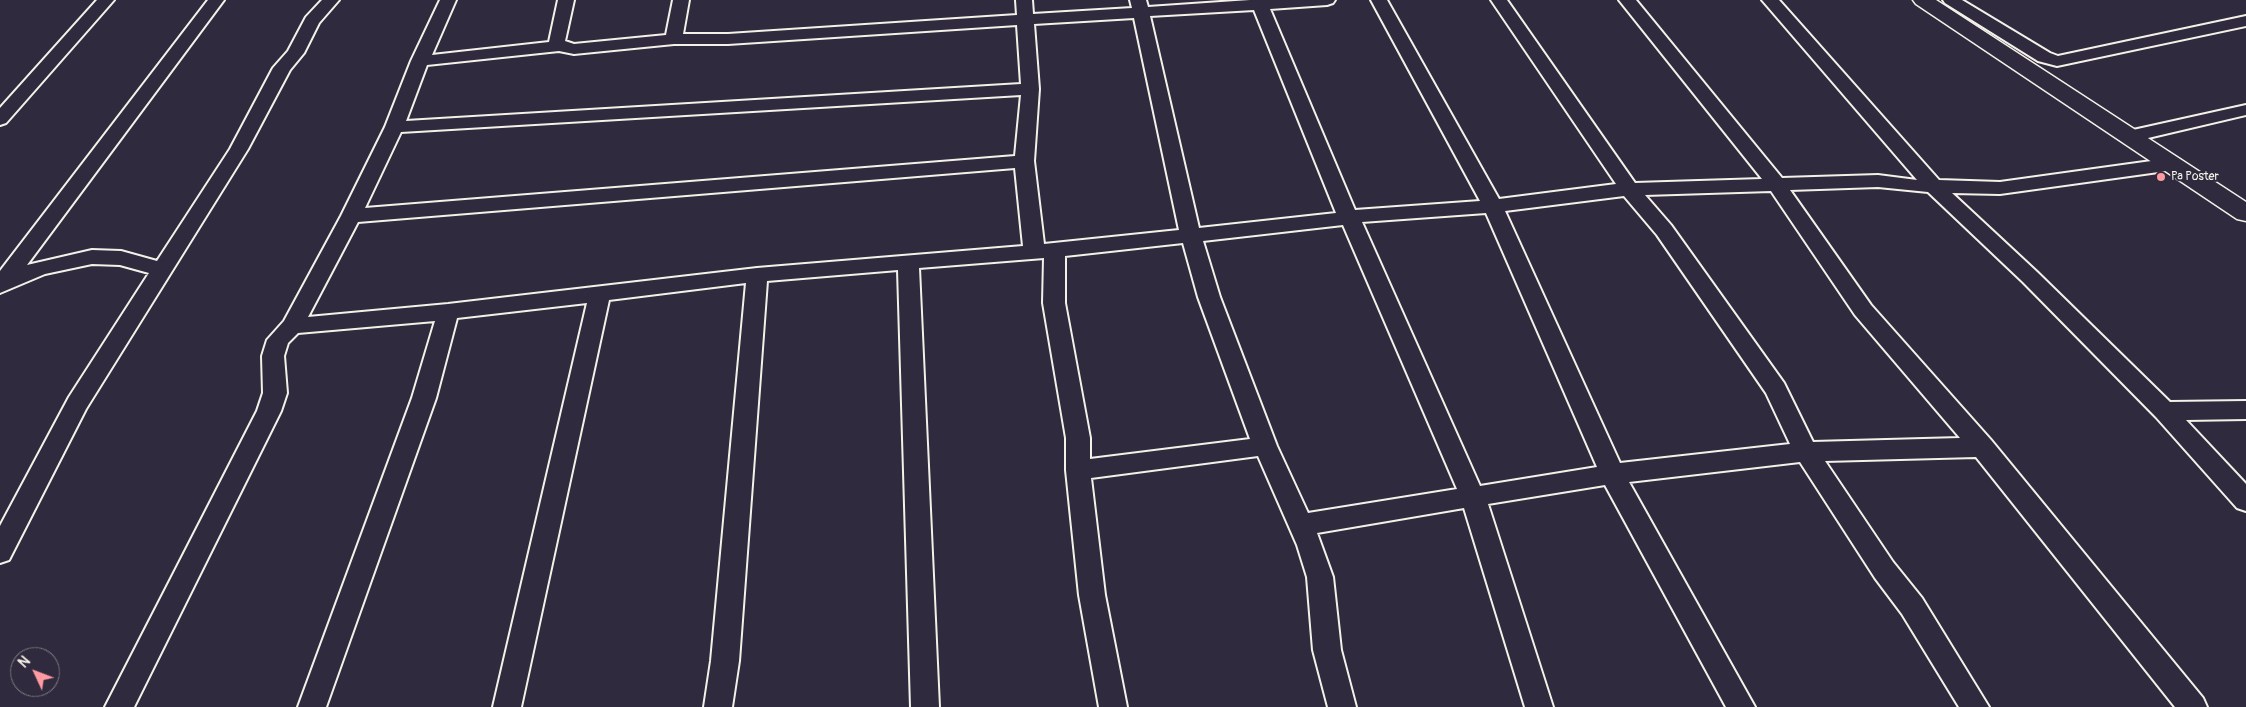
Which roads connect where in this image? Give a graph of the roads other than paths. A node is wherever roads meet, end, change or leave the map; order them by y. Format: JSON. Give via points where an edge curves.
{"nodes":[{"id":1,"x":106,"y":0,"type":"edge"},
{"id":2,"x":216,"y":0,"type":"edge"},
{"id":3,"x":331,"y":0,"type":"edge"},
{"id":4,"x":448,"y":0,"type":"edge"},
{"id":5,"x":566,"y":0,"type":"edge"},
{"id":6,"x":681,"y":0,"type":"edge"},
{"id":7,"x":1024,"y":0,"type":"edge"},
{"id":8,"x":1327,"y":0,"type":"edge"},
{"id":9,"x":1379,"y":0,"type":"edge"},
{"id":10,"x":1499,"y":0,"type":"edge"},
{"id":11,"x":1627,"y":0,"type":"edge"},
{"id":12,"x":1770,"y":0,"type":"edge"},
{"id":13,"x":1952,"y":0,"type":"edge"},
{"id":14,"x":1258,"y":2,"type":"edge"},
{"id":15,"x":1925,"y":2,"type":"edge"},
{"id":16,"x":1139,"y":6,"type":"edge"},
{"id":17,"x":1026,"y":20,"type":"junction"},
{"id":18,"x":2246,"y":21,"type":"edge"},
{"id":19,"x":674,"y":39,"type":"junction"},
{"id":20,"x":559,"y":46,"type":"junction"},
{"id":21,"x":420,"y":61,"type":"junction"},
{"id":22,"x":1030,"y":89,"type":"junction"},
{"id":23,"x":2246,"y":110,"type":"edge"},
{"id":24,"x":0,"y":119,"type":"edge"},
{"id":25,"x":394,"y":127,"type":"junction"},
{"id":26,"x":2131,"y":136,"type":"junction"},
{"id":27,"x":1024,"y":162,"type":"junction"},
{"id":28,"x":2173,"y":164,"type":"junction"},
{"id":29,"x":1778,"y":185,"type":"junction"},
{"id":30,"x":1934,"y":187,"type":"junction"},
{"id":31,"x":1629,"y":189,"type":"junction"},
{"id":32,"x":1493,"y":206,"type":"junction"},
{"id":33,"x":2246,"y":213,"type":"edge"},
{"id":34,"x":350,"y":216,"type":"junction"},
{"id":35,"x":1349,"y":217,"type":"junction"},
{"id":36,"x":1191,"y":236,"type":"junction"},
{"id":37,"x":1044,"y":251,"type":"junction"},
{"id":38,"x":908,"y":262,"type":"junction"},
{"id":39,"x":162,"y":270,"type":"junction"},
{"id":40,"x":757,"y":275,"type":"junction"},
{"id":41,"x":1,"y":284,"type":"edge"},
{"id":42,"x":600,"y":294,"type":"junction"},
{"id":43,"x":448,"y":312,"type":"junction"},
{"id":44,"x":292,"y":326,"type":"junction"},
{"id":45,"x":2164,"y":410,"type":"junction"},
{"id":46,"x":2246,"y":410,"type":"edge"},
{"id":47,"x":1265,"y":446,"type":"junction"},
{"id":48,"x":1982,"y":448,"type":"junction"},
{"id":49,"x":1806,"y":452,"type":"junction"},
{"id":50,"x":1078,"y":470,"type":"junction"},
{"id":51,"x":1612,"y":474,"type":"junction"},
{"id":52,"x":1473,"y":497,"type":"junction"},
{"id":53,"x":2246,"y":501,"type":"edge"},
{"id":54,"x":1300,"y":525,"type":"junction"},
{"id":55,"x":0,"y":552,"type":"edge"},
{"id":56,"x":119,"y":707,"type":"edge"},
{"id":57,"x":312,"y":707,"type":"edge"},
{"id":58,"x":507,"y":707,"type":"edge"},
{"id":59,"x":718,"y":707,"type":"edge"},
{"id":60,"x":926,"y":707,"type":"edge"},
{"id":61,"x":1113,"y":707,"type":"edge"},
{"id":62,"x":1342,"y":707,"type":"edge"},
{"id":63,"x":1539,"y":707,"type":"edge"},
{"id":64,"x":1741,"y":707,"type":"edge"},
{"id":65,"x":1975,"y":707,"type":"edge"},
{"id":66,"x":2193,"y":707,"type":"edge"}],
"edges":[{"from":1,"to":24,"type":"street"},
{"from":2,"to":41,"type":"street"},
{"from":3,"to":39,"type":"street","via":[[312,21],[295,53],[282,68],[239,149]]},
{"from":4,"to":21,"type":"street"},
{"from":5,"to":20,"type":"street","via":[[557,41]]},
{"from":6,"to":19,"type":"street"},
{"from":7,"to":17,"type":"street"},
{"from":8,"to":14,"type":"street"},
{"from":9,"to":32,"type":"street"},
{"from":10,"to":31,"type":"street"},
{"from":11,"to":29,"type":"street"},
{"from":12,"to":30,"type":"street"},
{"from":13,"to":15,"type":"street"},
{"from":13,"to":18,"type":"street","via":[[2044,57],[2057,61]]},
{"from":14,"to":16,"type":"street"},
{"from":14,"to":35,"type":"street"},
{"from":15,"to":26,"type":"street"},
{"from":16,"to":17,"type":"street"},
{"from":16,"to":36,"type":"street"},
{"from":17,"to":19,"type":"street","via":[[728,39]]},
{"from":17,"to":22,"type":"street"},
{"from":19,"to":20,"type":"street","via":[[574,49]]},
{"from":20,"to":21,"type":"street"},
{"from":21,"to":25,"type":"street"},
{"from":22,"to":25,"type":"street"},
{"from":22,"to":27,"type":"street"},
{"from":23,"to":26,"type":"street"},
{"from":25,"to":34,"type":"street"},
{"from":26,"to":28,"type":"street"},
{"from":27,"to":34,"type":"street"},
{"from":27,"to":37,"type":"street"},
{"from":28,"to":30,"type":"street","via":[[2000,188]]},
{"from":28,"to":33,"type":"street"},
{"from":29,"to":30,"type":"street","via":[[1878,181]]},
{"from":29,"to":31,"type":"street"},
{"from":29,"to":48,"type":"street","via":[[1863,310]]},
{"from":30,"to":45,"type":"street"},
{"from":31,"to":32,"type":"street"},
{"from":31,"to":49,"type":"street","via":[[1664,230],[1776,389]]},
{"from":32,"to":35,"type":"street"},
{"from":32,"to":51,"type":"street"},
{"from":34,"to":44,"type":"street"},
{"from":35,"to":36,"type":"street"},
{"from":35,"to":52,"type":"street"},
{"from":36,"to":37,"type":"street"},
{"from":36,"to":47,"type":"street","via":[[1209,297]]},
{"from":37,"to":38,"type":"street"},
{"from":37,"to":50,"type":"street","via":[[1078,438]]},
{"from":38,"to":40,"type":"street"},
{"from":38,"to":60,"type":"street"},
{"from":39,"to":41,"type":"street","via":[[121,258],[92,256],[40,268]]},
{"from":39,"to":55,"type":"street","via":[[56,439]]},
{"from":40,"to":42,"type":"street"},
{"from":40,"to":59,"type":"street","via":[[726,661]]},
{"from":42,"to":43,"type":"street"},
{"from":42,"to":58,"type":"street"},
{"from":43,"to":44,"type":"street"},
{"from":43,"to":57,"type":"street","via":[[424,398]]},
{"from":44,"to":56,"type":"street","via":[[278,340],[273,356],[276,392],[269,411]]},
{"from":45,"to":46,"type":"street"},
{"from":45,"to":53,"type":"street"},
{"from":47,"to":50,"type":"street"},
{"from":47,"to":54,"type":"street"},
{"from":48,"to":49,"type":"street"},
{"from":48,"to":66,"type":"street"},
{"from":49,"to":51,"type":"street"},
{"from":49,"to":65,"type":"street","via":[[1884,570],[1912,606]]},
{"from":50,"to":61,"type":"street","via":[[1092,595]]},
{"from":51,"to":52,"type":"street"},
{"from":51,"to":64,"type":"street"},
{"from":52,"to":54,"type":"street"},
{"from":52,"to":63,"type":"street"},
{"from":54,"to":62,"type":"street","via":[[1320,577],[1327,650]]}]}
